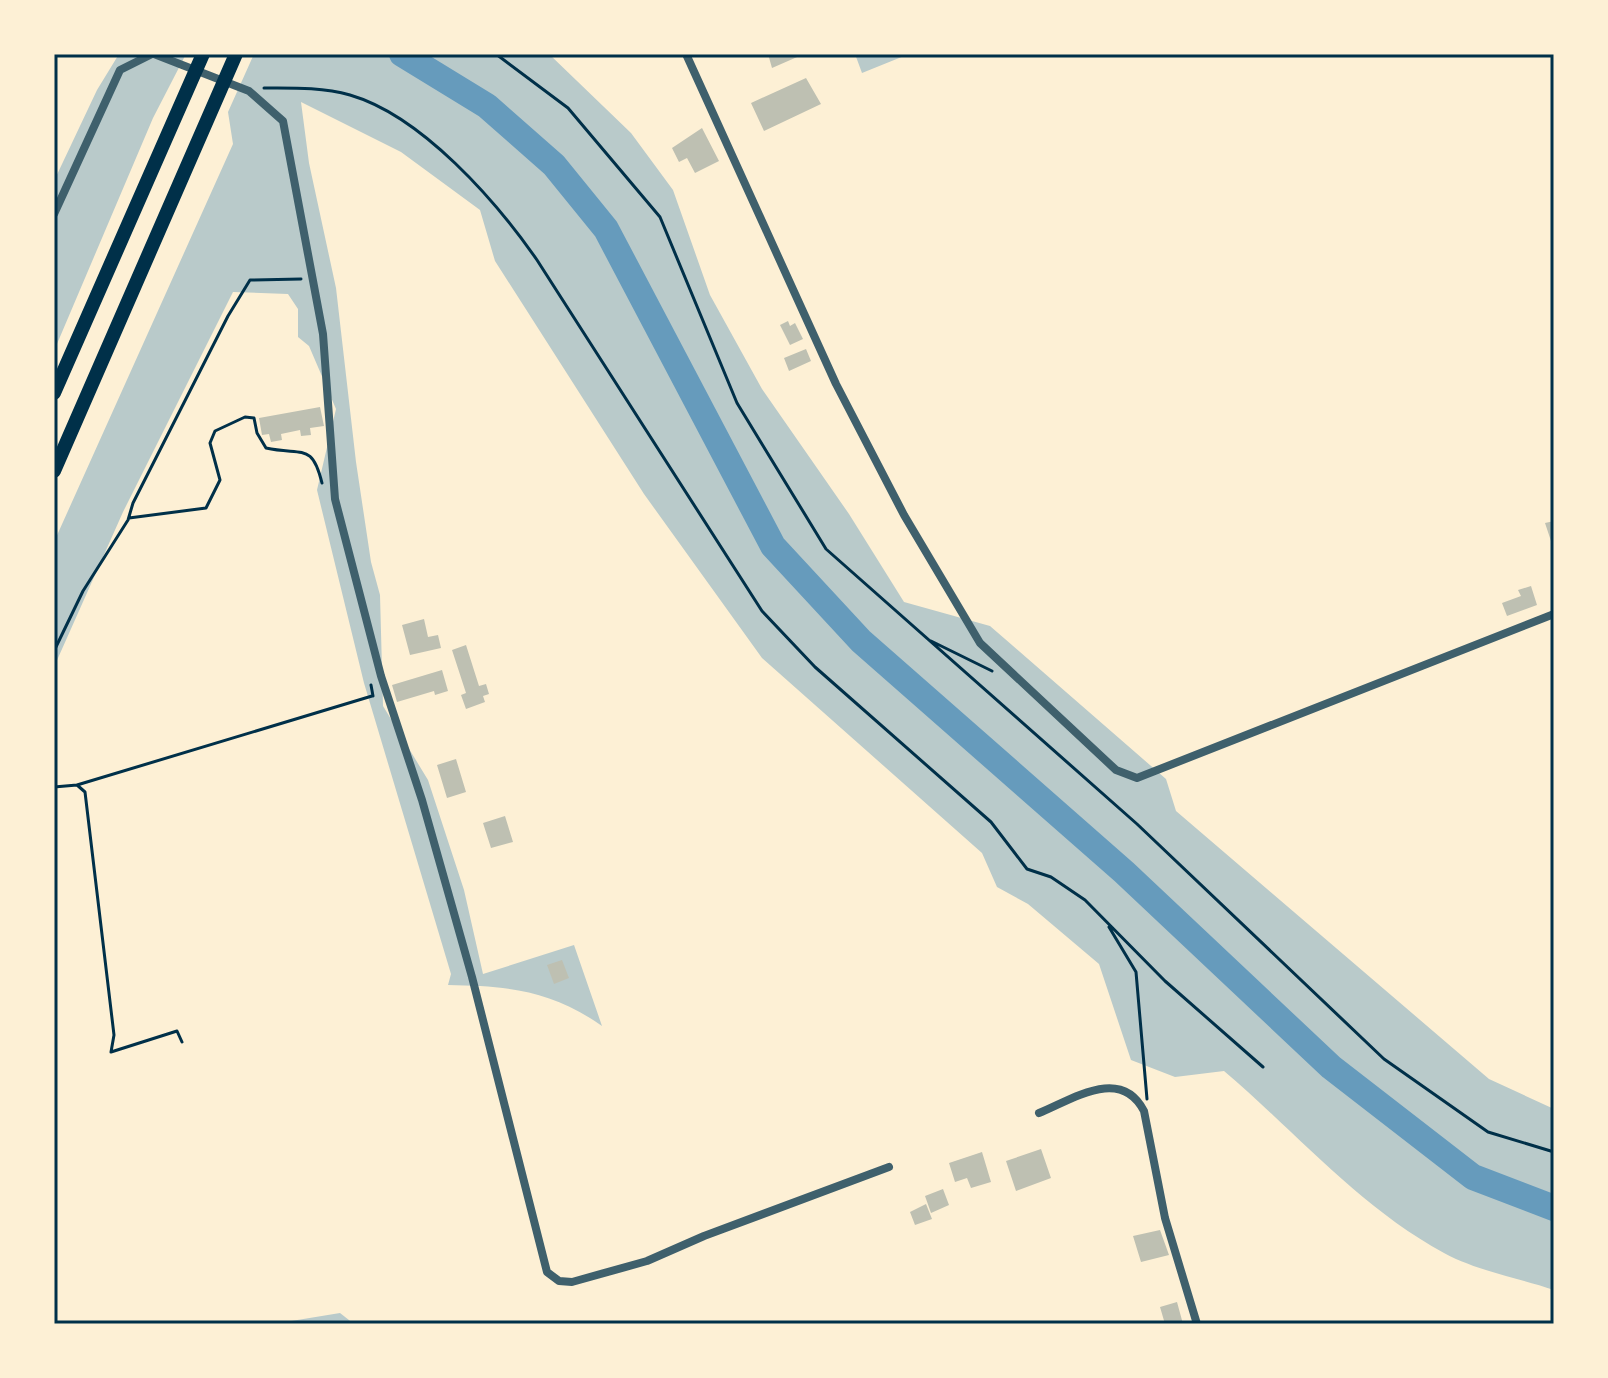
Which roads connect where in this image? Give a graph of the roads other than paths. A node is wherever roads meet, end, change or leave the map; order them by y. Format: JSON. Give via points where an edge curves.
{"nodes":[{"id":1,"x":153,"y":54,"type":"edge"},
{"id":2,"x":203,"y":54,"type":"edge"},
{"id":3,"x":236,"y":54,"type":"edge"},
{"id":4,"x":686,"y":54,"type":"edge"},
{"id":5,"x":54,"y":214,"type":"edge"},
{"id":6,"x":54,"y":393,"type":"edge"},
{"id":7,"x":54,"y":471,"type":"edge"},
{"id":8,"x":1554,"y":614,"type":"edge"},
{"id":9,"x":1039,"y":1113,"type":"dead end"},
{"id":10,"x":889,"y":1167,"type":"dead end"},
{"id":11,"x":1197,"y":1324,"type":"edge"}],
"edges":[{"from":1,"to":5,"type":"street","via":[[120,70]]},
{"from":1,"to":10,"type":"street","via":[[254,94],[283,121],[323,334],[335,499],[472,977],[547,1272],[572,1282],[647,1261]]},
{"from":2,"to":6,"type":"highway"},
{"from":3,"to":7,"type":"highway"},
{"from":4,"to":8,"type":"street","via":[[836,384],[904,515],[980,643],[1116,770],[1137,778]]},
{"from":9,"to":11,"type":"street","via":[[1095,1090],[1126,1088],[1136,1096]]}]}
